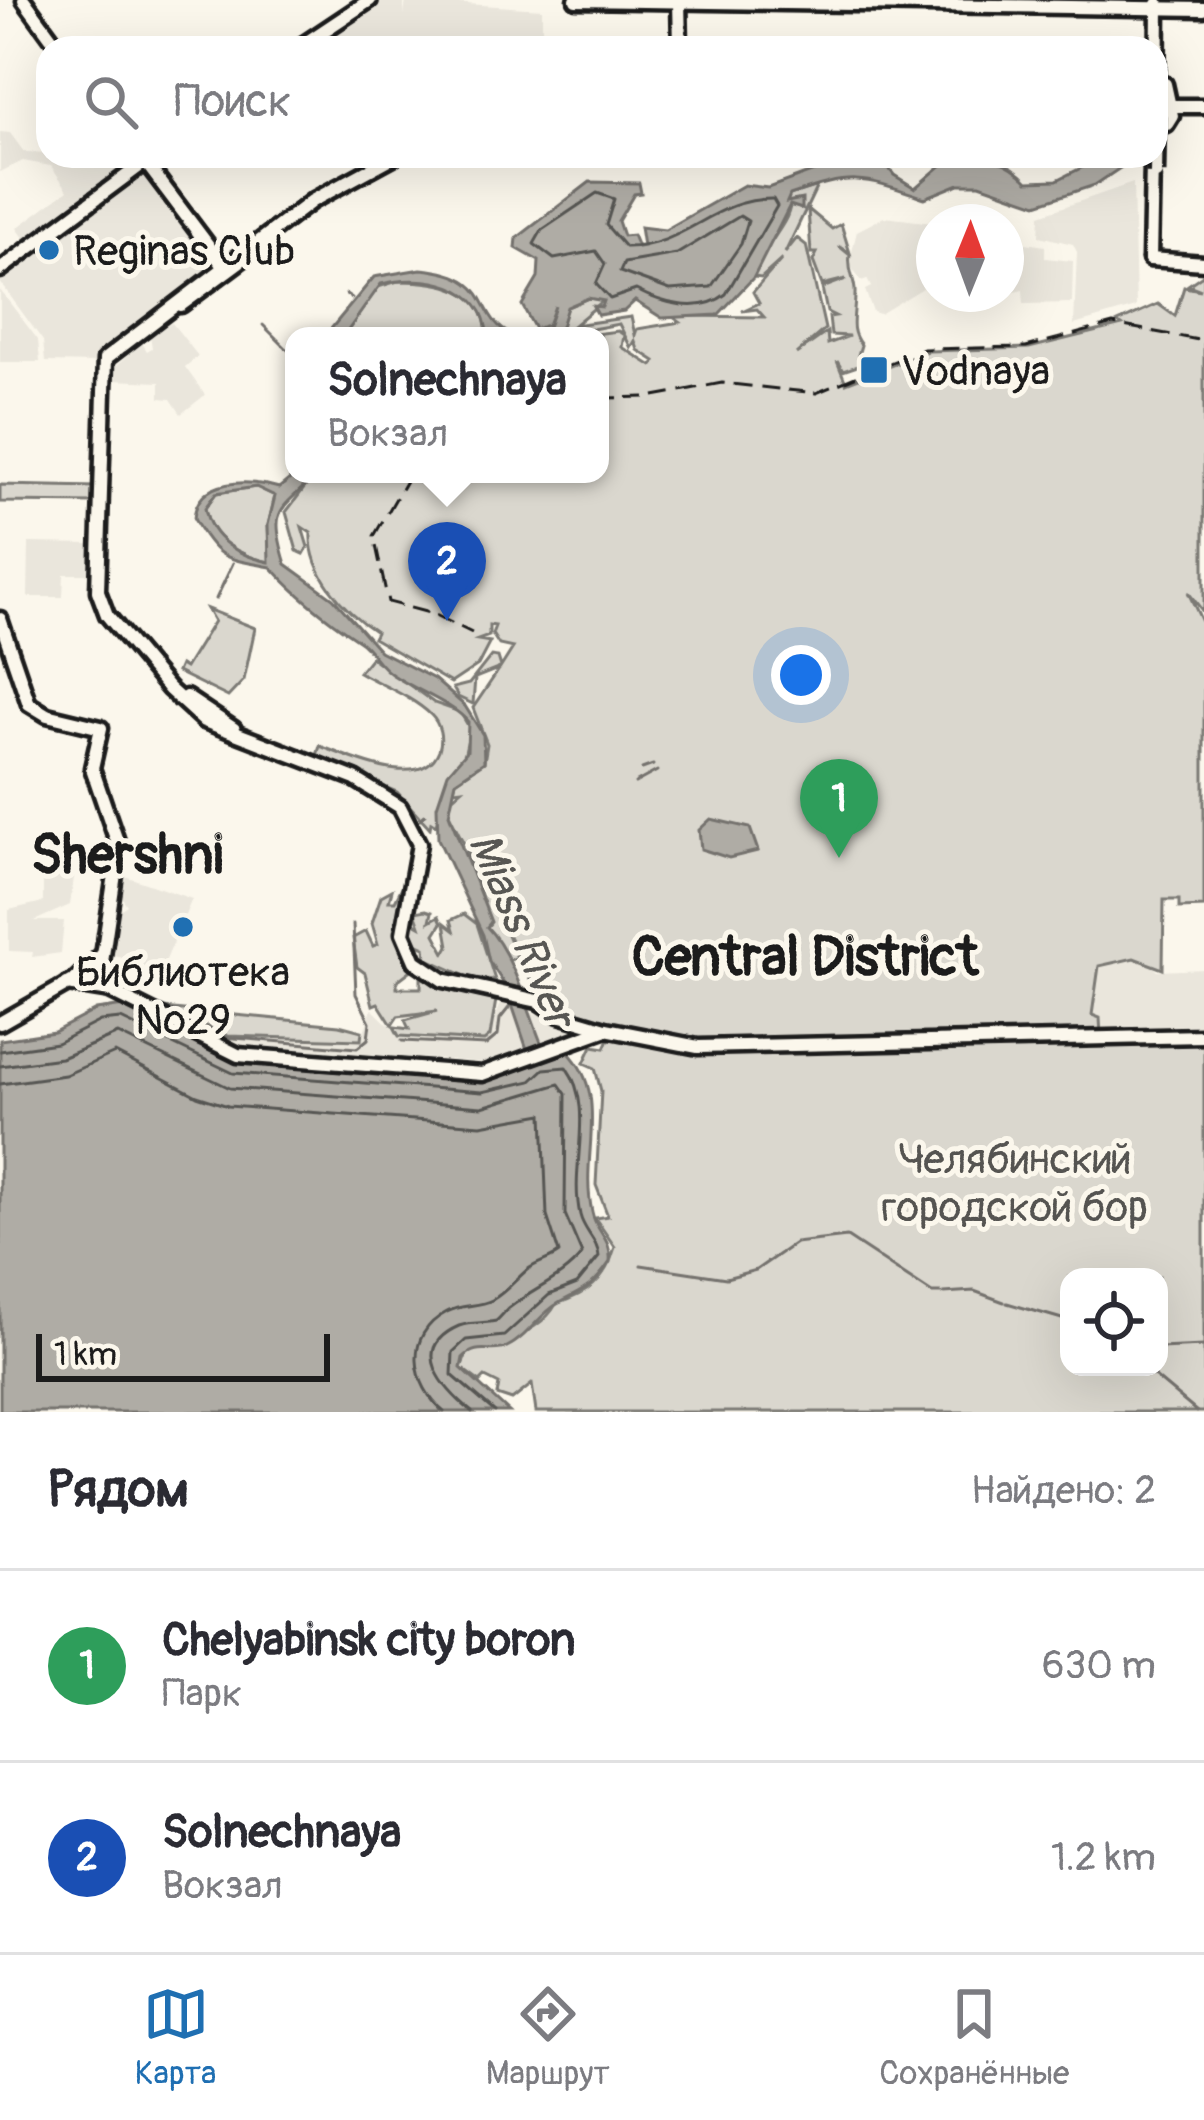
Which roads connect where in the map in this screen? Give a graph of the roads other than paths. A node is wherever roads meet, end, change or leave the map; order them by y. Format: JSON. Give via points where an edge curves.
{"nodes":[{"id":1,"x":360,"y":0,"type":"edge"},
{"id":2,"x":370,"y":0,"type":"edge"},
{"id":3,"x":576,"y":0,"type":"edge"},
{"id":4,"x":874,"y":0,"type":"edge"},
{"id":5,"x":610,"y":1,"type":"edge"},
{"id":6,"x":1052,"y":2,"type":"edge"},
{"id":7,"x":29,"y":4,"type":"edge"},
{"id":8,"x":677,"y":4,"type":"edge"},
{"id":9,"x":1156,"y":4,"type":"edge"},
{"id":10,"x":1203,"y":4,"type":"edge"},
{"id":11,"x":1098,"y":7,"type":"junction"},
{"id":12,"x":53,"y":36,"type":"edge"},
{"id":13,"x":311,"y":36,"type":"edge"},
{"id":14,"x":314,"y":36,"type":"edge"},
{"id":15,"x":678,"y":36,"type":"edge"},
{"id":16,"x":1155,"y":36,"type":"edge"},
{"id":17,"x":1156,"y":36,"type":"edge"},
{"id":18,"x":1168,"y":97,"type":"edge"},
{"id":19,"x":1170,"y":106,"type":"junction"},
{"id":20,"x":1204,"y":106,"type":"edge"},
{"id":21,"x":1168,"y":122,"type":"edge"},
{"id":22,"x":132,"y":168,"type":"edge"},
{"id":23,"x":153,"y":168,"type":"edge"},
{"id":24,"x":156,"y":168,"type":"edge"},
{"id":25,"x":371,"y":168,"type":"edge"},
{"id":26,"x":380,"y":168,"type":"edge"},
{"id":27,"x":1153,"y":168,"type":"edge"},
{"id":28,"x":1154,"y":168,"type":"edge"},
{"id":29,"x":1154,"y":173,"type":"junction"},
{"id":30,"x":291,"y":221,"type":"junction"},
{"id":31,"x":211,"y":245,"type":"junction"},
{"id":32,"x":247,"y":248,"type":"junction"},
{"id":33,"x":1204,"y":261,"type":"edge"},
{"id":34,"x":227,"y":266,"type":"junction"},
{"id":35,"x":0,"y":267,"type":"edge"},
{"id":36,"x":206,"y":279,"type":"junction"},
{"id":37,"x":174,"y":308,"type":"junction"},
{"id":38,"x":102,"y":601,"type":"junction"},
{"id":39,"x":0,"y":619,"type":"edge"},
{"id":40,"x":90,"y":977,"type":"junction"},
{"id":41,"x":533,"y":999,"type":"junction"},
{"id":42,"x":0,"y":1023,"type":"edge"},
{"id":43,"x":607,"y":1029,"type":"junction"},
{"id":44,"x":1200,"y":1037,"type":"edge"}],
"edges":[{"from":1,"to":13,"type":"main road"},
{"from":2,"to":14,"type":"main road"},
{"from":3,"to":5,"type":"main road"},
{"from":4,"to":6,"type":"main road"},
{"from":5,"to":8,"type":"main road"},
{"from":6,"to":8,"type":"main road"},
{"from":6,"to":9,"type":"main road"},
{"from":6,"to":11,"type":"main road"},
{"from":7,"to":12,"type":"main road"},
{"from":8,"to":15,"type":"main road"},
{"from":9,"to":10,"type":"main road"},
{"from":9,"to":11,"type":"main road"},
{"from":9,"to":17,"type":"main road"},
{"from":11,"to":16,"type":"main road","via":[[1146,12]]},
{"from":18,"to":19,"type":"main road"},
{"from":19,"to":20,"type":"main road"},
{"from":19,"to":21,"type":"main road"},
{"from":22,"to":35,"type":"main road"},
{"from":23,"to":31,"type":"main road"},
{"from":24,"to":31,"type":"main road"},
{"from":25,"to":32,"type":"main road"},
{"from":26,"to":30,"type":"main road"},
{"from":27,"to":29,"type":"main road","bridge":true},
{"from":28,"to":29,"type":"main road","bridge":true},
{"from":29,"to":33,"type":"main road","via":[[1153,259]]},
{"from":30,"to":34,"type":"main road"},
{"from":30,"to":37,"type":"main road","via":[[238,268]]},
{"from":31,"to":32,"type":"main road"},
{"from":31,"to":34,"type":"main road"},
{"from":31,"to":36,"type":"main road"},
{"from":32,"to":34,"type":"main road"},
{"from":34,"to":36,"type":"main road"},
{"from":34,"to":37,"type":"main road"},
{"from":36,"to":38,"type":"main road","via":[[104,362]]},
{"from":37,"to":38,"type":"main road","via":[[109,362]]},
{"from":38,"to":41,"type":"main road","via":[[201,713],[356,779],[400,807],[418,844],[402,915],[406,945],[423,969]]},
{"from":39,"to":40,"type":"main road","via":[[23,697],[47,716],[100,726],[92,768],[119,847],[103,954]]},
{"from":40,"to":42,"type":"main road"},
{"from":40,"to":43,"type":"main road","via":[[229,1054],[482,1075]]},
{"from":41,"to":43,"type":"main road"},
{"from":41,"to":43,"type":"main road"},
{"from":43,"to":44,"type":"main road","via":[[698,1047]]}]}
